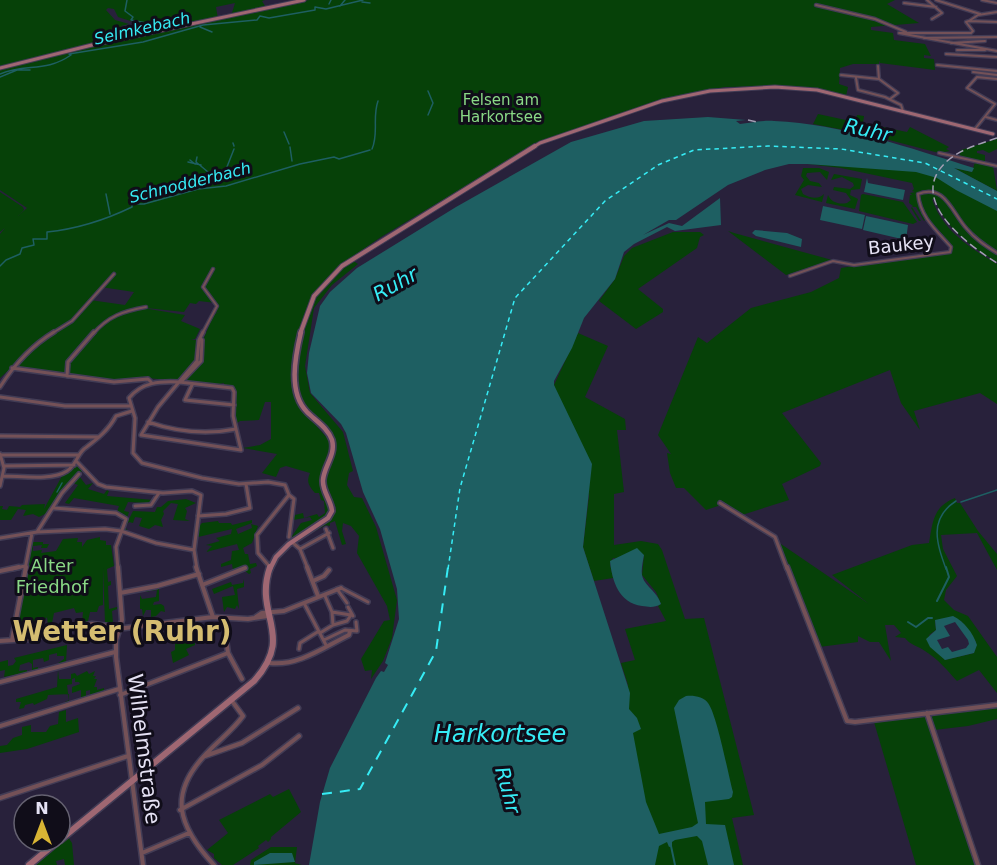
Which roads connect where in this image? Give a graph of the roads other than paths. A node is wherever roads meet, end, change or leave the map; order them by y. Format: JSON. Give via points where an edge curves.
{"nodes":[{"id":1,"x":304,"y":0,"type":"edge"},
{"id":2,"x":927,"y":0,"type":"edge"},
{"id":3,"x":936,"y":0,"type":"edge"},
{"id":4,"x":982,"y":0,"type":"edge"},
{"id":5,"x":280,"y":2,"type":"edge"},
{"id":6,"x":904,"y":3,"type":"dead end"},
{"id":7,"x":997,"y":3,"type":"edge"},
{"id":8,"x":816,"y":5,"type":"dead end"},
{"id":9,"x":936,"y":7,"type":"junction"},
{"id":10,"x":997,"y":12,"type":"edge"},
{"id":11,"x":993,"y":13,"type":"junction"},
{"id":12,"x":980,"y":14,"type":"junction"},
{"id":13,"x":996,"y":17,"type":"edge"},
{"id":14,"x":932,"y":19,"type":"dead end"},
{"id":15,"x":969,"y":21,"type":"junction"},
{"id":16,"x":997,"y":22,"type":"edge"},
{"id":17,"x":908,"y":32,"type":"junction"},
{"id":18,"x":997,"y":37,"type":"edge"},
{"id":19,"x":926,"y":39,"type":"junction"},
{"id":20,"x":985,"y":41,"type":"dead end"},
{"id":21,"x":951,"y":43,"type":"junction"},
{"id":22,"x":987,"y":49,"type":"junction"},
{"id":23,"x":957,"y":50,"type":"dead end"},
{"id":24,"x":997,"y":51,"type":"edge"},
{"id":25,"x":946,"y":54,"type":"dead end"},
{"id":26,"x":997,"y":57,"type":"edge"},
{"id":27,"x":937,"y":65,"type":"dead end"},
{"id":28,"x":878,"y":66,"type":"dead end"},
{"id":29,"x":0,"y":68,"type":"edge"},
{"id":30,"x":973,"y":72,"type":"dead end"},
{"id":31,"x":997,"y":73,"type":"edge"},
{"id":32,"x":841,"y":75,"type":"dead end"},
{"id":33,"x":856,"y":78,"type":"junction"},
{"id":34,"x":997,"y":79,"type":"edge"},
{"id":35,"x":879,"y":80,"type":"junction"},
{"id":36,"x":890,"y":99,"type":"junction"},
{"id":37,"x":992,"y":107,"type":"junction"},
{"id":38,"x":997,"y":108,"type":"edge"},
{"id":39,"x":903,"y":111,"type":"junction"},
{"id":40,"x":986,"y":117,"type":"junction"},
{"id":41,"x":997,"y":120,"type":"edge"},
{"id":42,"x":975,"y":129,"type":"junction"},
{"id":43,"x":993,"y":134,"type":"dead end"},
{"id":44,"x":939,"y":153,"type":"dead end"},
{"id":45,"x":997,"y":166,"type":"edge"},
{"id":46,"x":997,"y":253,"type":"edge"},
{"id":47,"x":213,"y":269,"type":"dead end"},
{"id":48,"x":114,"y":274,"type":"dead end"},
{"id":49,"x":790,"y":276,"type":"dead end"},
{"id":50,"x":146,"y":307,"type":"dead end"},
{"id":51,"x":10,"y":369,"type":"junction"},
{"id":52,"x":67,"y":376,"type":"junction"},
{"id":53,"x":151,"y":382,"type":"junction"},
{"id":54,"x":179,"y":383,"type":"junction"},
{"id":55,"x":192,"y":384,"type":"junction"},
{"id":56,"x":0,"y":387,"type":"edge"},
{"id":57,"x":0,"y":397,"type":"edge"},
{"id":58,"x":234,"y":405,"type":"junction"},
{"id":59,"x":131,"y":409,"type":"junction"},
{"id":60,"x":148,"y":422,"type":"junction"},
{"id":61,"x":236,"y":429,"type":"junction"},
{"id":62,"x":0,"y":436,"type":"edge"},
{"id":63,"x":99,"y":437,"type":"junction"},
{"id":64,"x":0,"y":455,"type":"edge"},
{"id":65,"x":79,"y":455,"type":"junction"},
{"id":66,"x":75,"y":463,"type":"junction"},
{"id":67,"x":4,"y":466,"type":"junction"},
{"id":68,"x":79,"y":474,"type":"dead end"},
{"id":69,"x":3,"y":476,"type":"junction"},
{"id":70,"x":246,"y":484,"type":"junction"},
{"id":71,"x":0,"y":486,"type":"edge"},
{"id":72,"x":159,"y":493,"type":"junction"},
{"id":73,"x":289,"y":495,"type":"junction"},
{"id":74,"x":720,"y":503,"type":"dead end"},
{"id":75,"x":135,"y":506,"type":"dead end"},
{"id":76,"x":54,"y":508,"type":"junction"},
{"id":77,"x":198,"y":516,"type":"junction"},
{"id":78,"x":121,"y":531,"type":"junction"},
{"id":79,"x":35,"y":533,"type":"junction"},
{"id":80,"x":0,"y":538,"type":"edge"},
{"id":81,"x":290,"y":539,"type":"junction"},
{"id":82,"x":333,"y":548,"type":"dead end"},
{"id":83,"x":300,"y":549,"type":"junction"},
{"id":84,"x":194,"y":550,"type":"junction"},
{"id":85,"x":25,"y":566,"type":"junction"},
{"id":86,"x":270,"y":567,"type":"junction"},
{"id":87,"x":245,"y":568,"type":"dead end"},
{"id":88,"x":329,"y":570,"type":"dead end"},
{"id":89,"x":0,"y":571,"type":"edge"},
{"id":90,"x":199,"y":574,"type":"junction"},
{"id":91,"x":313,"y":581,"type":"junction"},
{"id":92,"x":202,"y":585,"type":"junction"},
{"id":93,"x":339,"y":588,"type":"junction"},
{"id":94,"x":120,"y":593,"type":"junction"},
{"id":95,"x":324,"y":594,"type":"junction"},
{"id":96,"x":318,"y":596,"type":"junction"},
{"id":97,"x":368,"y":602,"type":"dead end"},
{"id":98,"x":304,"y":603,"type":"junction"},
{"id":99,"x":332,"y":612,"type":"junction"},
{"id":100,"x":270,"y":613,"type":"junction"},
{"id":101,"x":341,"y":615,"type":"junction"},
{"id":102,"x":352,"y":615,"type":"junction"},
{"id":103,"x":213,"y":617,"type":"junction"},
{"id":104,"x":224,"y":618,"type":"junction"},
{"id":105,"x":332,"y":619,"type":"junction"},
{"id":106,"x":356,"y":622,"type":"dead end"},
{"id":107,"x":333,"y":625,"type":"junction"},
{"id":108,"x":121,"y":627,"type":"junction"},
{"id":109,"x":320,"y":632,"type":"junction"},
{"id":110,"x":350,"y":632,"type":"dead end"},
{"id":111,"x":0,"y":641,"type":"edge"},
{"id":112,"x":12,"y":641,"type":"junction"},
{"id":113,"x":325,"y":643,"type":"junction"},
{"id":114,"x":299,"y":649,"type":"dead end"},
{"id":115,"x":115,"y":652,"type":"junction"},
{"id":116,"x":228,"y":653,"type":"junction"},
{"id":117,"x":270,"y":663,"type":"junction"},
{"id":118,"x":242,"y":679,"type":"dead end"},
{"id":119,"x":0,"y":682,"type":"edge"},
{"id":120,"x":119,"y":689,"type":"junction"},
{"id":121,"x":120,"y":695,"type":"junction"},
{"id":122,"x":231,"y":700,"type":"junction"},
{"id":123,"x":997,"y":705,"type":"edge"},
{"id":124,"x":298,"y":708,"type":"dead end"},
{"id":125,"x":927,"y":713,"type":"junction"},
{"id":126,"x":0,"y":726,"type":"edge"},
{"id":127,"x":299,"y":735,"type":"dead end"},
{"id":128,"x":128,"y":756,"type":"junction"},
{"id":129,"x":203,"y":757,"type":"junction"},
{"id":130,"x":131,"y":780,"type":"junction"},
{"id":131,"x":0,"y":798,"type":"edge"},
{"id":132,"x":180,"y":810,"type":"junction"},
{"id":133,"x":72,"y":830,"type":"edge"},
{"id":134,"x":189,"y":833,"type":"junction"},
{"id":135,"x":44,"y":853,"type":"edge"},
{"id":136,"x":142,"y":854,"type":"junction"},
{"id":137,"x":29,"y":865,"type":"edge"},
{"id":138,"x":143,"y":865,"type":"edge"},
{"id":139,"x":214,"y":865,"type":"edge"},
{"id":140,"x":978,"y":865,"type":"edge"}],
"edges":[{"from":1,"to":5,"type":"main road"},
{"from":2,"to":9,"type":"street"},
{"from":3,"to":12,"type":"street"},
{"from":4,"to":7,"type":"street"},
{"from":5,"to":29,"type":"main road"},
{"from":6,"to":9,"type":"street"},
{"from":8,"to":17,"type":"street","via":[[875,19]]},
{"from":9,"to":14,"type":"street","via":[[942,13]]},
{"from":10,"to":11,"type":"street"},
{"from":11,"to":12,"type":"street"},
{"from":11,"to":13,"type":"street"},
{"from":12,"to":15,"type":"street"},
{"from":15,"to":16,"type":"street"},
{"from":15,"to":17,"type":"street","via":[[966,22],[972,32]]},
{"from":17,"to":19,"type":"street","via":[[899,34]]},
{"from":18,"to":19,"type":"street"},
{"from":19,"to":21,"type":"street"},
{"from":20,"to":21,"type":"street"},
{"from":21,"to":22,"type":"street"},
{"from":22,"to":23,"type":"street"},
{"from":22,"to":24,"type":"street"},
{"from":25,"to":26,"type":"street"},
{"from":27,"to":31,"type":"street"},
{"from":28,"to":35,"type":"street"},
{"from":30,"to":31,"type":"street"},
{"from":32,"to":33,"type":"street"},
{"from":33,"to":35,"type":"street"},
{"from":33,"to":36,"type":"street","via":[[858,90]]},
{"from":34,"to":37,"type":"street","via":[[978,77],[968,86],[968,90],[993,101]]},
{"from":35,"to":36,"type":"street","via":[[898,93]]},
{"from":36,"to":39,"type":"street","via":[[901,105]]},
{"from":37,"to":38,"type":"street"},
{"from":37,"to":40,"type":"street"},
{"from":39,"to":42,"type":"main road"},
{"from":39,"to":81,"type":"main road","via":[[787,87],[710,91],[676,98],[536,146],[342,266],[322,284],[309,306],[298,346],[296,387],[302,407],[332,441],[322,482],[333,508],[328,518]]},
{"from":40,"to":41,"type":"street"},
{"from":40,"to":42,"type":"street"},
{"from":42,"to":43,"type":"main road"},
{"from":44,"to":45,"type":"street"},
{"from":46,"to":49,"type":"street","name":"Baukey","via":[[971,234],[946,198],[924,191],[918,194],[919,202],[928,222],[951,247],[950,252],[854,265],[833,261]]},
{"from":47,"to":54,"type":"street","via":[[203,287],[217,306],[200,338],[201,361]]},
{"from":48,"to":51,"type":"street","via":[[72,321],[39,341]]},
{"from":50,"to":52,"type":"street","via":[[105,320],[68,362]]},
{"from":51,"to":52,"type":"street"},
{"from":51,"to":56,"type":"street"},
{"from":52,"to":53,"type":"street"},
{"from":53,"to":54,"type":"street"},
{"from":53,"to":59,"type":"street","via":[[133,391],[129,398]]},
{"from":54,"to":55,"type":"street"},
{"from":54,"to":60,"type":"street"},
{"from":55,"to":58,"type":"street","via":[[232,388]]},
{"from":55,"to":58,"type":"street","via":[[185,400]]},
{"from":57,"to":59,"type":"street","via":[[65,406]]},
{"from":58,"to":61,"type":"street"},
{"from":59,"to":63,"type":"street","via":[[118,415]]},
{"from":59,"to":70,"type":"street","via":[[135,418],[132,450],[138,461]]},
{"from":60,"to":61,"type":"street","via":[[203,433]]},
{"from":60,"to":61,"type":"street","via":[[143,436],[242,450]]},
{"from":62,"to":63,"type":"street"},
{"from":63,"to":65,"type":"street"},
{"from":64,"to":65,"type":"street"},
{"from":64,"to":67,"type":"street"},
{"from":65,"to":66,"type":"street"},
{"from":66,"to":67,"type":"street"},
{"from":66,"to":69,"type":"street","via":[[59,475]]},
{"from":66,"to":72,"type":"street","via":[[100,485]]},
{"from":67,"to":69,"type":"street"},
{"from":68,"to":76,"type":"street"},
{"from":69,"to":71,"type":"street"},
{"from":70,"to":73,"type":"street","via":[[280,483]]},
{"from":70,"to":77,"type":"street","via":[[250,508]]},
{"from":72,"to":75,"type":"street","via":[[151,505]]},
{"from":72,"to":77,"type":"street","via":[[194,491],[201,495]]},
{"from":73,"to":81,"type":"street","via":[[294,502]]},
{"from":73,"to":86,"type":"street","via":[[264,522],[255,539],[260,559]]},
{"from":74,"to":125,"type":"street","via":[[775,537],[847,721]]},
{"from":76,"to":78,"type":"street","via":[[120,514],[126,519]]},
{"from":76,"to":79,"type":"street"},
{"from":77,"to":84,"type":"street"},
{"from":78,"to":79,"type":"street"},
{"from":78,"to":84,"type":"street","via":[[143,540]]},
{"from":78,"to":94,"type":"street","name":"Wilhelmstraße","via":[[116,547]]},
{"from":79,"to":80,"type":"street"},
{"from":79,"to":85,"type":"street"},
{"from":81,"to":83,"type":"street"},
{"from":81,"to":86,"type":"main road"},
{"from":82,"to":83,"type":"street","via":[[327,531]]},
{"from":83,"to":91,"type":"street"},
{"from":84,"to":90,"type":"street"},
{"from":85,"to":89,"type":"street"},
{"from":85,"to":112,"type":"street"},
{"from":86,"to":100,"type":"main road","via":[[266,587]]},
{"from":87,"to":92,"type":"street"},
{"from":88,"to":91,"type":"street"},
{"from":90,"to":92,"type":"street"},
{"from":90,"to":94,"type":"street"},
{"from":91,"to":96,"type":"street"},
{"from":92,"to":103,"type":"street"},
{"from":93,"to":95,"type":"street"},
{"from":93,"to":97,"type":"street"},
{"from":93,"to":102,"type":"street"},
{"from":94,"to":108,"type":"street","name":"Wilhelmstraße"},
{"from":95,"to":96,"type":"street"},
{"from":95,"to":99,"type":"street"},
{"from":96,"to":98,"type":"street"},
{"from":98,"to":100,"type":"street"},
{"from":98,"to":109,"type":"street"},
{"from":99,"to":101,"type":"street"},
{"from":99,"to":105,"type":"street"},
{"from":100,"to":104,"type":"street","via":[[254,618]]},
{"from":100,"to":117,"type":"main road","via":[[275,644]]},
{"from":101,"to":102,"type":"street"},
{"from":101,"to":105,"type":"street"},
{"from":102,"to":107,"type":"street"},
{"from":103,"to":104,"type":"street"},
{"from":103,"to":108,"type":"street"},
{"from":104,"to":116,"type":"street"},
{"from":105,"to":107,"type":"street"},
{"from":106,"to":113,"type":"street","via":[[357,631],[345,630]]},
{"from":107,"to":109,"type":"street"},
{"from":108,"to":112,"type":"street","via":[[89,624]]},
{"from":108,"to":115,"type":"street","name":"Wilhelmstraße"},
{"from":109,"to":113,"type":"street"},
{"from":109,"to":114,"type":"street","via":[[300,643]]},
{"from":110,"to":113,"type":"street"},
{"from":111,"to":112,"type":"street"},
{"from":113,"to":117,"type":"street","via":[[284,664]]},
{"from":115,"to":119,"type":"street"},
{"from":115,"to":120,"type":"street","name":"Wilhelmstraße"},
{"from":116,"to":118,"type":"street"},
{"from":116,"to":121,"type":"street"},
{"from":117,"to":122,"type":"main road"},
{"from":120,"to":121,"type":"street","name":"Wilhelmstraße"},
{"from":120,"to":126,"type":"street"},
{"from":121,"to":128,"type":"street","name":"Wilhelmstraße"},
{"from":122,"to":129,"type":"street","via":[[243,716]]},
{"from":122,"to":130,"type":"main road"},
{"from":123,"to":125,"type":"street"},
{"from":124,"to":129,"type":"street","via":[[242,743]]},
{"from":125,"to":140,"type":"street"},
{"from":127,"to":132,"type":"street","via":[[262,765]]},
{"from":128,"to":130,"type":"street","name":"Wilhelmstraße"},
{"from":128,"to":131,"type":"street"},
{"from":129,"to":132,"type":"street","via":[[184,785]]},
{"from":130,"to":133,"type":"main road"},
{"from":130,"to":136,"type":"street","name":"Wilhelmstraße"},
{"from":132,"to":134,"type":"street"},
{"from":134,"to":136,"type":"street"},
{"from":134,"to":139,"type":"street"},
{"from":135,"to":137,"type":"main road"},
{"from":136,"to":138,"type":"street","name":"Wilhelmstraße"}]}
